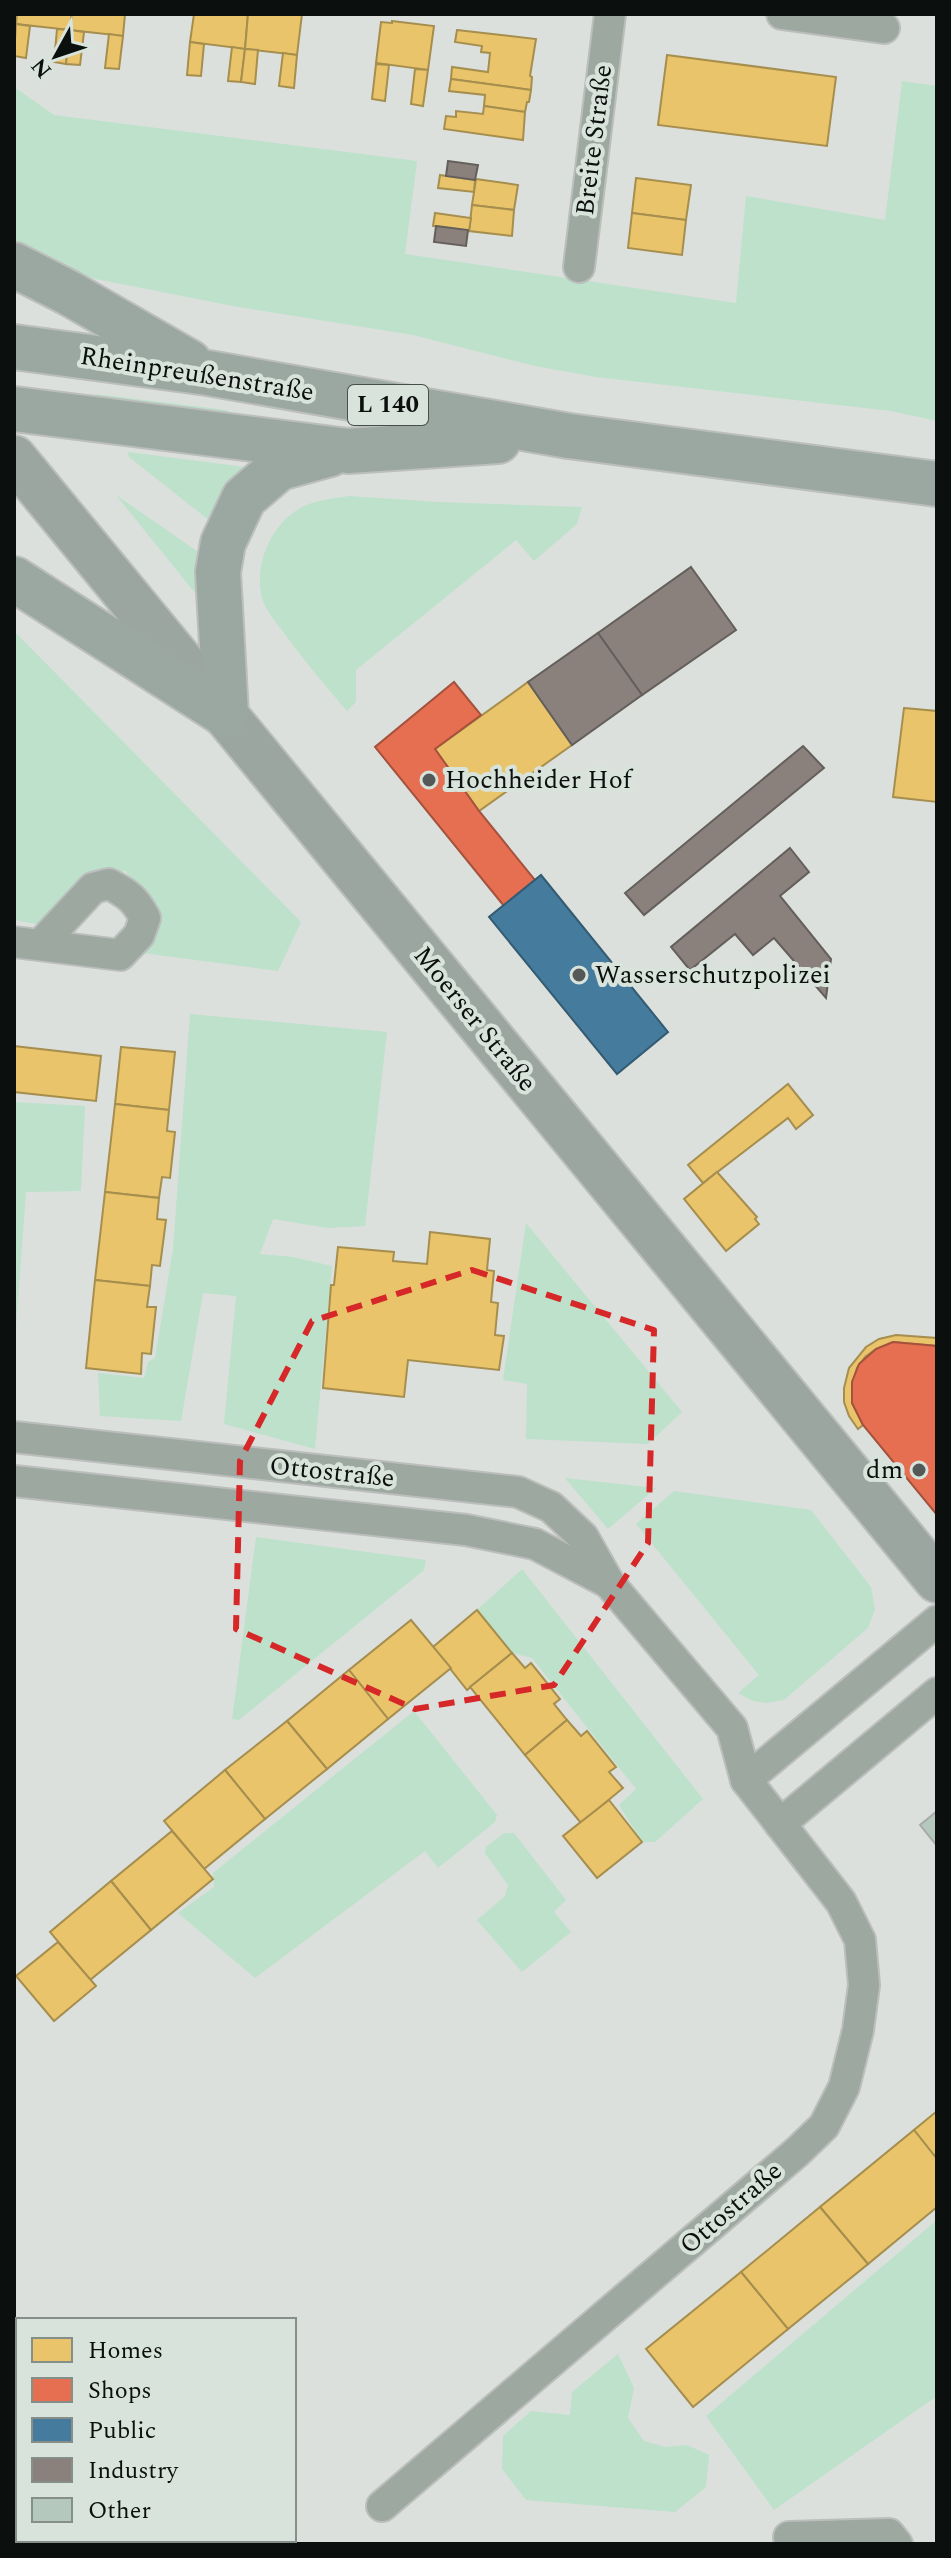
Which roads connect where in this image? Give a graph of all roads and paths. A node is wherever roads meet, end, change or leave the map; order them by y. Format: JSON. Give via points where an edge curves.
{"nodes":[{"id":1,"x":610,"y":14,"type":"edge"},
{"id":2,"x":782,"y":14,"type":"edge"},
{"id":3,"x":884,"y":28,"type":"dead end"},
{"id":4,"x":14,"y":265,"type":"edge"},
{"id":5,"x":579,"y":267,"type":"dead end"},
{"id":6,"x":14,"y":347,"type":"edge"},
{"id":7,"x":208,"y":373,"type":"junction"},
{"id":8,"x":14,"y":409,"type":"edge"},
{"id":9,"x":569,"y":436,"type":"junction"},
{"id":10,"x":348,"y":451,"type":"junction"},
{"id":11,"x":14,"y":458,"type":"edge"},
{"id":12,"x":937,"y":484,"type":"edge"},
{"id":13,"x":14,"y":579,"type":"edge"},
{"id":14,"x":226,"y":715,"type":"junction"},
{"id":15,"x":14,"y":1437,"type":"edge"},
{"id":16,"x":14,"y":1481,"type":"edge"},
{"id":17,"x":937,"y":1580,"type":"edge"},
{"id":18,"x":609,"y":1583,"type":"junction"},
{"id":19,"x":937,"y":1621,"type":"edge"},
{"id":20,"x":937,"y":1693,"type":"edge"},
{"id":21,"x":746,"y":1780,"type":"junction"},
{"id":22,"x":780,"y":1824,"type":"junction"},
{"id":23,"x":382,"y":2506,"type":"dead end"},
{"id":24,"x":789,"y":2537,"type":"dead end"},
{"id":25,"x":897,"y":2544,"type":"edge"}],
"edges":[{"from":1,"to":5,"type":"street","name":"Breite Straße"},
{"from":2,"to":3,"type":"street"},
{"from":4,"to":7,"type":"main road"},
{"from":6,"to":7,"type":"main road","name":"Rheinpreußenstraße","number":"L 140"},
{"from":7,"to":9,"type":"main road","name":"Rheinpreußenstraße","number":"L 140"},
{"from":8,"to":10,"type":"main road","name":"Rheinpreußenstraße","number":"L 140"},
{"from":9,"to":10,"type":"main road","name":"Rheinpreußenstraße","number":"L 140"},
{"from":9,"to":12,"type":"main road","name":"Rheinpreußenstraße","number":"L 140"},
{"from":10,"to":14,"type":"main road","via":[[279,468],[244,498],[223,543],[218,572]]},
{"from":11,"to":14,"type":"main road","name":"Moerser Straße"},
{"from":13,"to":14,"type":"main road"},
{"from":14,"to":17,"type":"main road","name":"Moerser Straße"},
{"from":15,"to":18,"type":"street","name":"Ottostraße","via":[[518,1492],[551,1507],[583,1537]]},
{"from":16,"to":18,"type":"street","name":"Ottostraße","via":[[466,1530],[535,1544]]},
{"from":18,"to":21,"type":"street","name":"Ottostraße","via":[[732,1728]]},
{"from":19,"to":21,"type":"street"},
{"from":20,"to":22,"type":"street"},
{"from":21,"to":22,"type":"street","name":"Ottostraße"},
{"from":22,"to":23,"type":"street","name":"Ottostraße","via":[[841,1902],[860,1940],[864,1985],[858,2030],[844,2087],[824,2126]]},
{"from":24,"to":25,"type":"street","via":[[889,2534]]}]}
